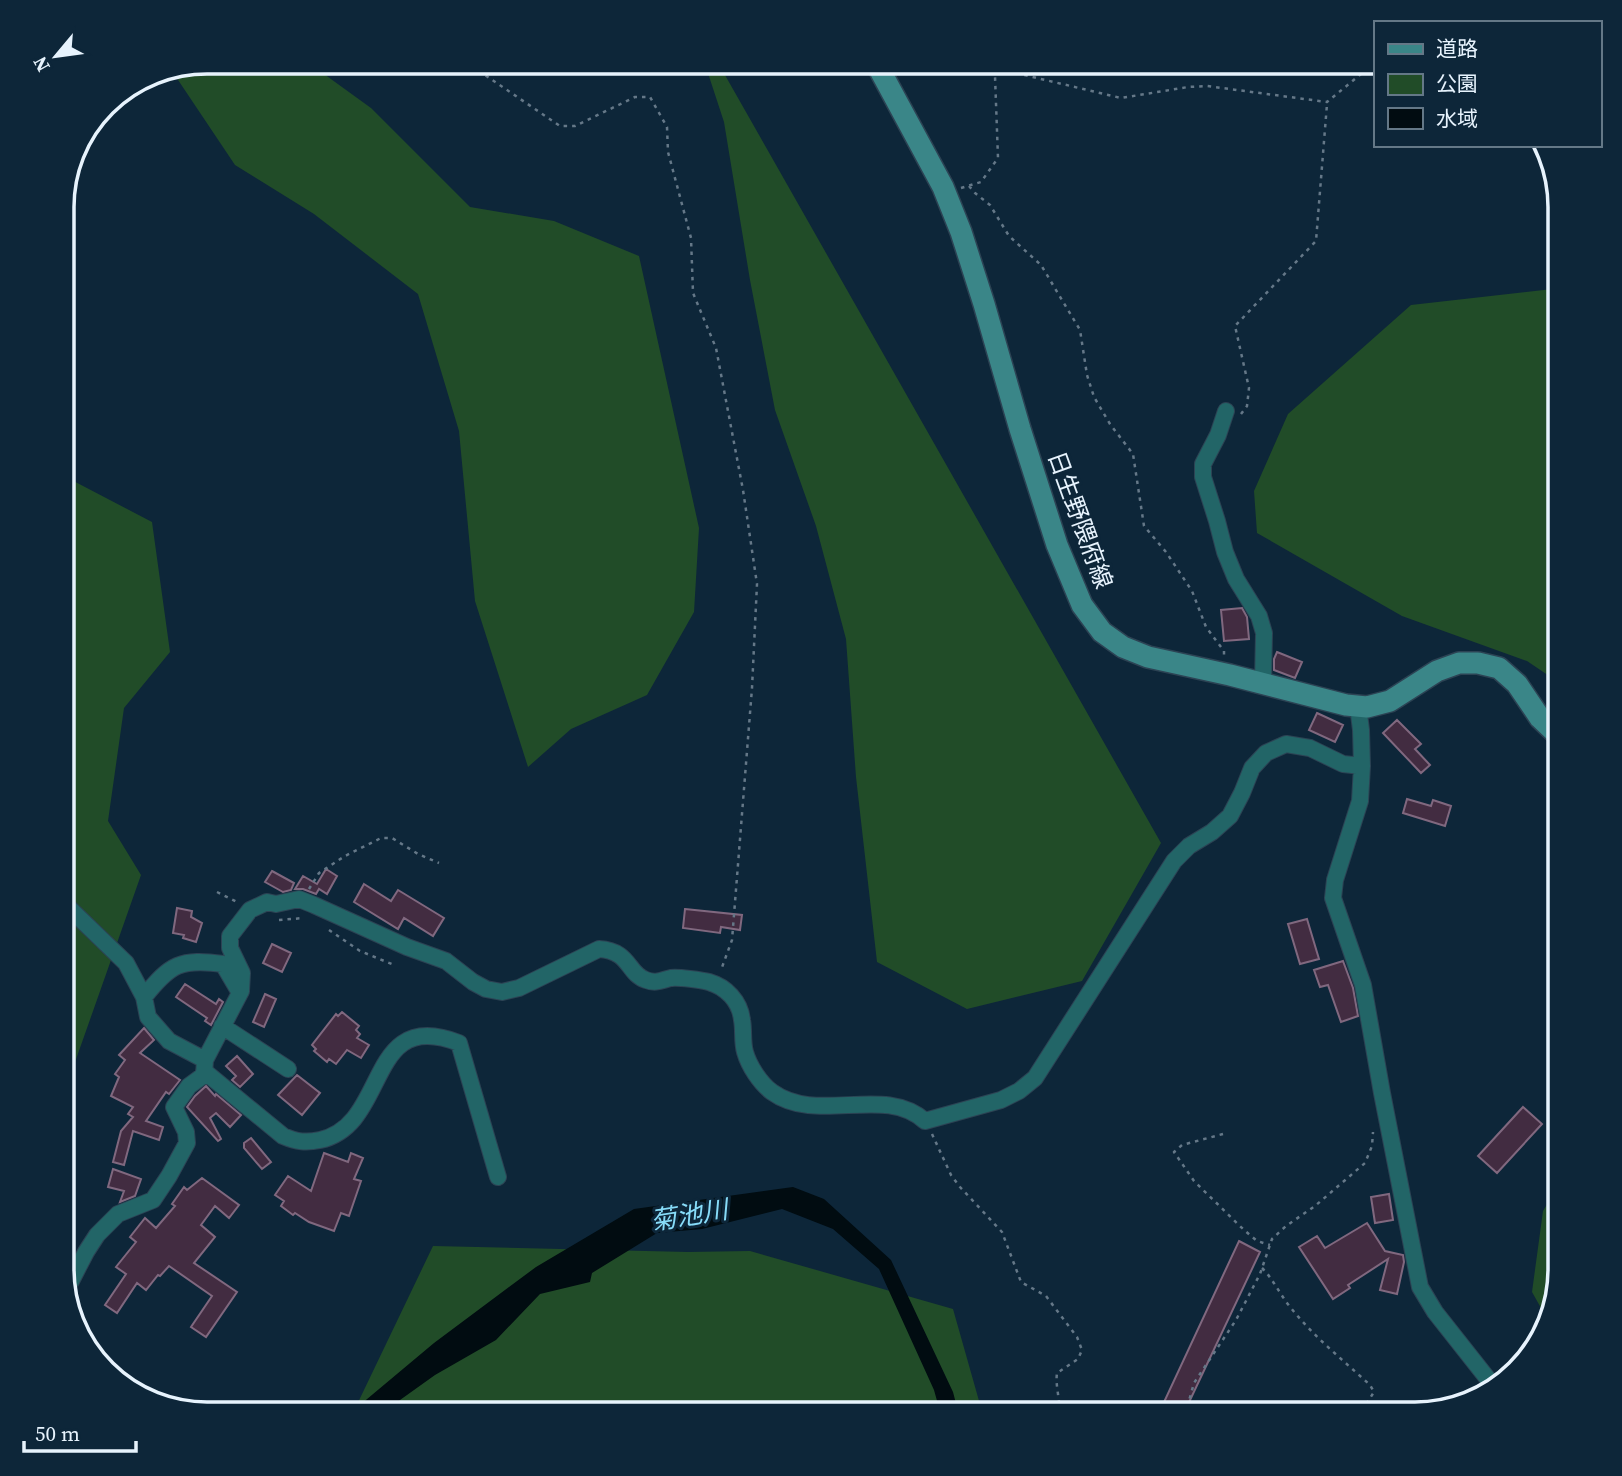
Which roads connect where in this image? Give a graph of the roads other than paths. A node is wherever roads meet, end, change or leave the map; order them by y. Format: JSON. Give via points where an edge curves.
{"nodes":[{"id":1,"x":882,"y":74,"type":"edge"},
{"id":2,"x":1233,"y":413,"type":"road end"},
{"id":3,"x":1263,"y":683,"type":"junction"},
{"id":4,"x":1358,"y":706,"type":"junction"},
{"id":5,"x":1548,"y":726,"type":"edge"},
{"id":6,"x":1362,"y":766,"type":"junction"},
{"id":7,"x":74,"y":913,"type":"edge"},
{"id":8,"x":240,"y":993,"type":"junction"},
{"id":9,"x":144,"y":997,"type":"junction"},
{"id":10,"x":222,"y":1026,"type":"junction"},
{"id":11,"x":205,"y":1065,"type":"junction"},
{"id":12,"x":288,"y":1069,"type":"dead end"},
{"id":13,"x":498,"y":1177,"type":"dead end"},
{"id":14,"x":74,"y":1275,"type":"edge"},
{"id":15,"x":1489,"y":1380,"type":"edge"}],
"edges":[{"from":1,"to":3,"type":"main road","name":"日生野隈府線","via":[[943,187],[961,232],[1057,545],[1082,605],[1102,632],[1123,647]]},
{"from":2,"to":3,"type":"street","via":[[1203,464],[1203,477],[1225,552],[1259,615],[1264,633]]},
{"from":3,"to":4,"type":"main road","name":"日生野隈府線"},
{"from":4,"to":5,"type":"main road","name":"日生野隈府線","via":[[1390,701],[1437,671],[1459,663],[1478,663],[1499,668],[1517,684]]},
{"from":4,"to":6,"type":"street"},
{"from":6,"to":8,"type":"street","via":[[1286,744],[1266,753],[1251,768],[1230,816],[1174,861],[1035,1078],[1001,1100],[925,1121],[894,1105],[823,1107],[794,1103],[771,1091],[755,1073],[745,1051],[742,1017],[729,992],[709,982],[645,980],[611,950],[599,949],[502,992],[473,982],[446,961],[299,899],[267,902],[250,910],[230,936],[229,948],[242,973]]},
{"from":6,"to":15,"type":"street","via":[[1360,802],[1333,898],[1363,985],[1420,1287]]},
{"from":7,"to":9,"type":"street","via":[[126,964]]},
{"from":8,"to":9,"type":"street","via":[[223,964],[205,962],[170,968]]},
{"from":8,"to":10,"type":"street"},
{"from":9,"to":11,"type":"street","via":[[148,1017],[169,1041]]},
{"from":10,"to":11,"type":"street"},
{"from":10,"to":12,"type":"street"},
{"from":11,"to":13,"type":"street","via":[[283,1136],[311,1142],[347,1128],[363,1108],[392,1052],[403,1043],[420,1036],[441,1036],[459,1043]]},
{"from":11,"to":14,"type":"street","via":[[204,1074],[174,1107],[187,1143],[164,1184],[153,1200],[118,1214],[97,1235]]}]}
